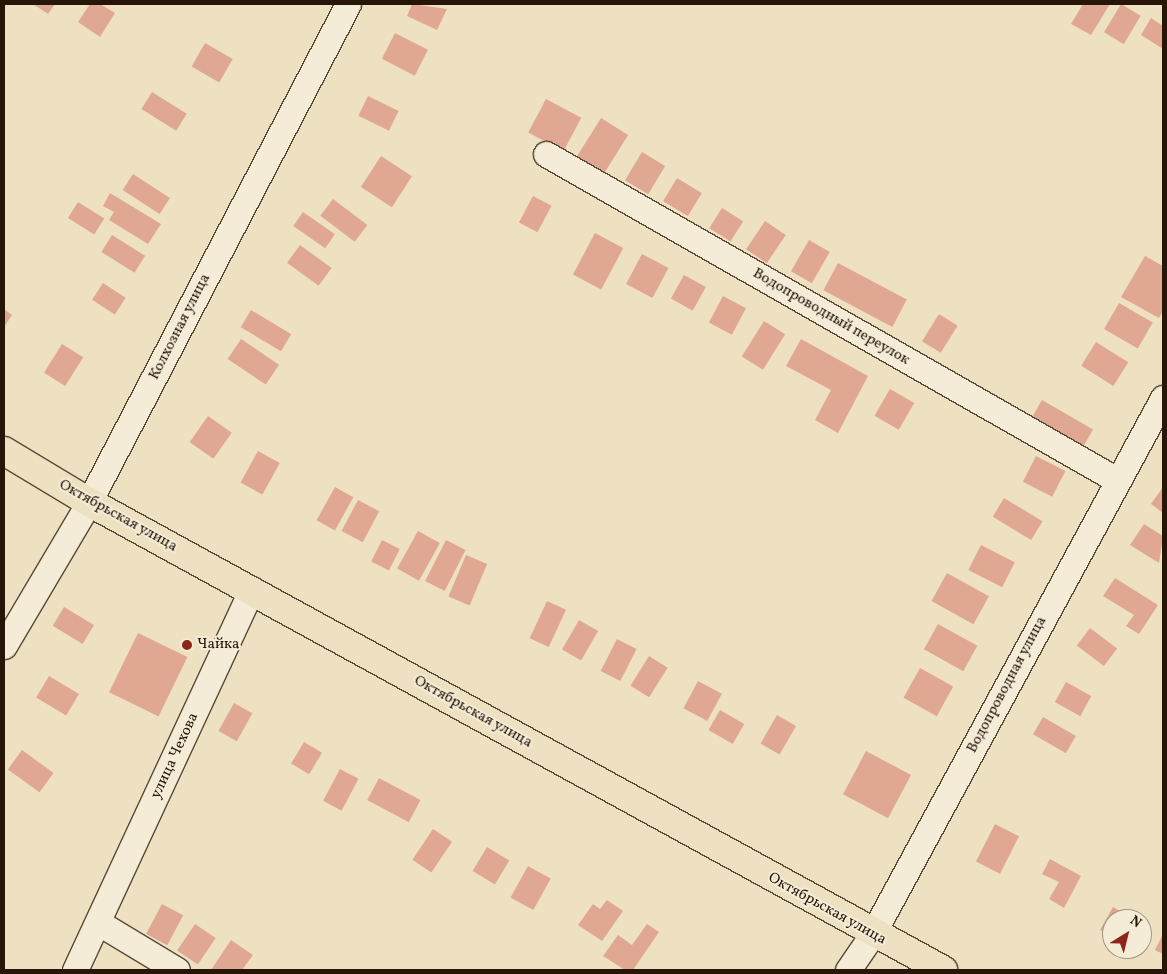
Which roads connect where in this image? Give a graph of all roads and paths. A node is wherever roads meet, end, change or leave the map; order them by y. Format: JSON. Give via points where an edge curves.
{"nodes":[{"id":1,"x":348,"y":4,"type":"edge"},
{"id":2,"x":546,"y":154,"type":"dead end"},
{"id":3,"x":1163,"y":398,"type":"edge"},
{"id":4,"x":4,"y":451,"type":"edge"},
{"id":5,"x":1117,"y":480,"type":"junction"},
{"id":6,"x":89,"y":502,"type":"junction"},
{"id":7,"x":252,"y":589,"type":"junction"},
{"id":8,"x":4,"y":646,"type":"edge"},
{"id":9,"x":99,"y":923,"type":"junction"},
{"id":10,"x":872,"y":935,"type":"junction"},
{"id":11,"x":74,"y":970,"type":"edge"},
{"id":12,"x":177,"y":970,"type":"edge"},
{"id":13,"x":848,"y":970,"type":"edge"},
{"id":14,"x":943,"y":970,"type":"edge"}],
"edges":[{"from":1,"to":6,"type":"street","name":"Колхозная улица"},
{"from":2,"to":5,"type":"street","name":"Водопроводный переулок"},
{"from":3,"to":5,"type":"street","name":"Водопроводная улица"},
{"from":4,"to":6,"type":"main road","name":"Октябрьская улица"},
{"from":5,"to":10,"type":"street","name":"Водопроводная улица"},
{"from":6,"to":7,"type":"main road","name":"Октябрьская улица"},
{"from":6,"to":8,"type":"street","name":"Колхозная улица"},
{"from":7,"to":9,"type":"street","name":"улица Чехова"},
{"from":7,"to":10,"type":"main road","name":"Октябрьская улица"},
{"from":9,"to":11,"type":"street","name":"улица Чехова"},
{"from":9,"to":12,"type":"street"},
{"from":10,"to":13,"type":"street","name":"Водопроводная улица"},
{"from":10,"to":14,"type":"main road","name":"Октябрьская улица"}]}
